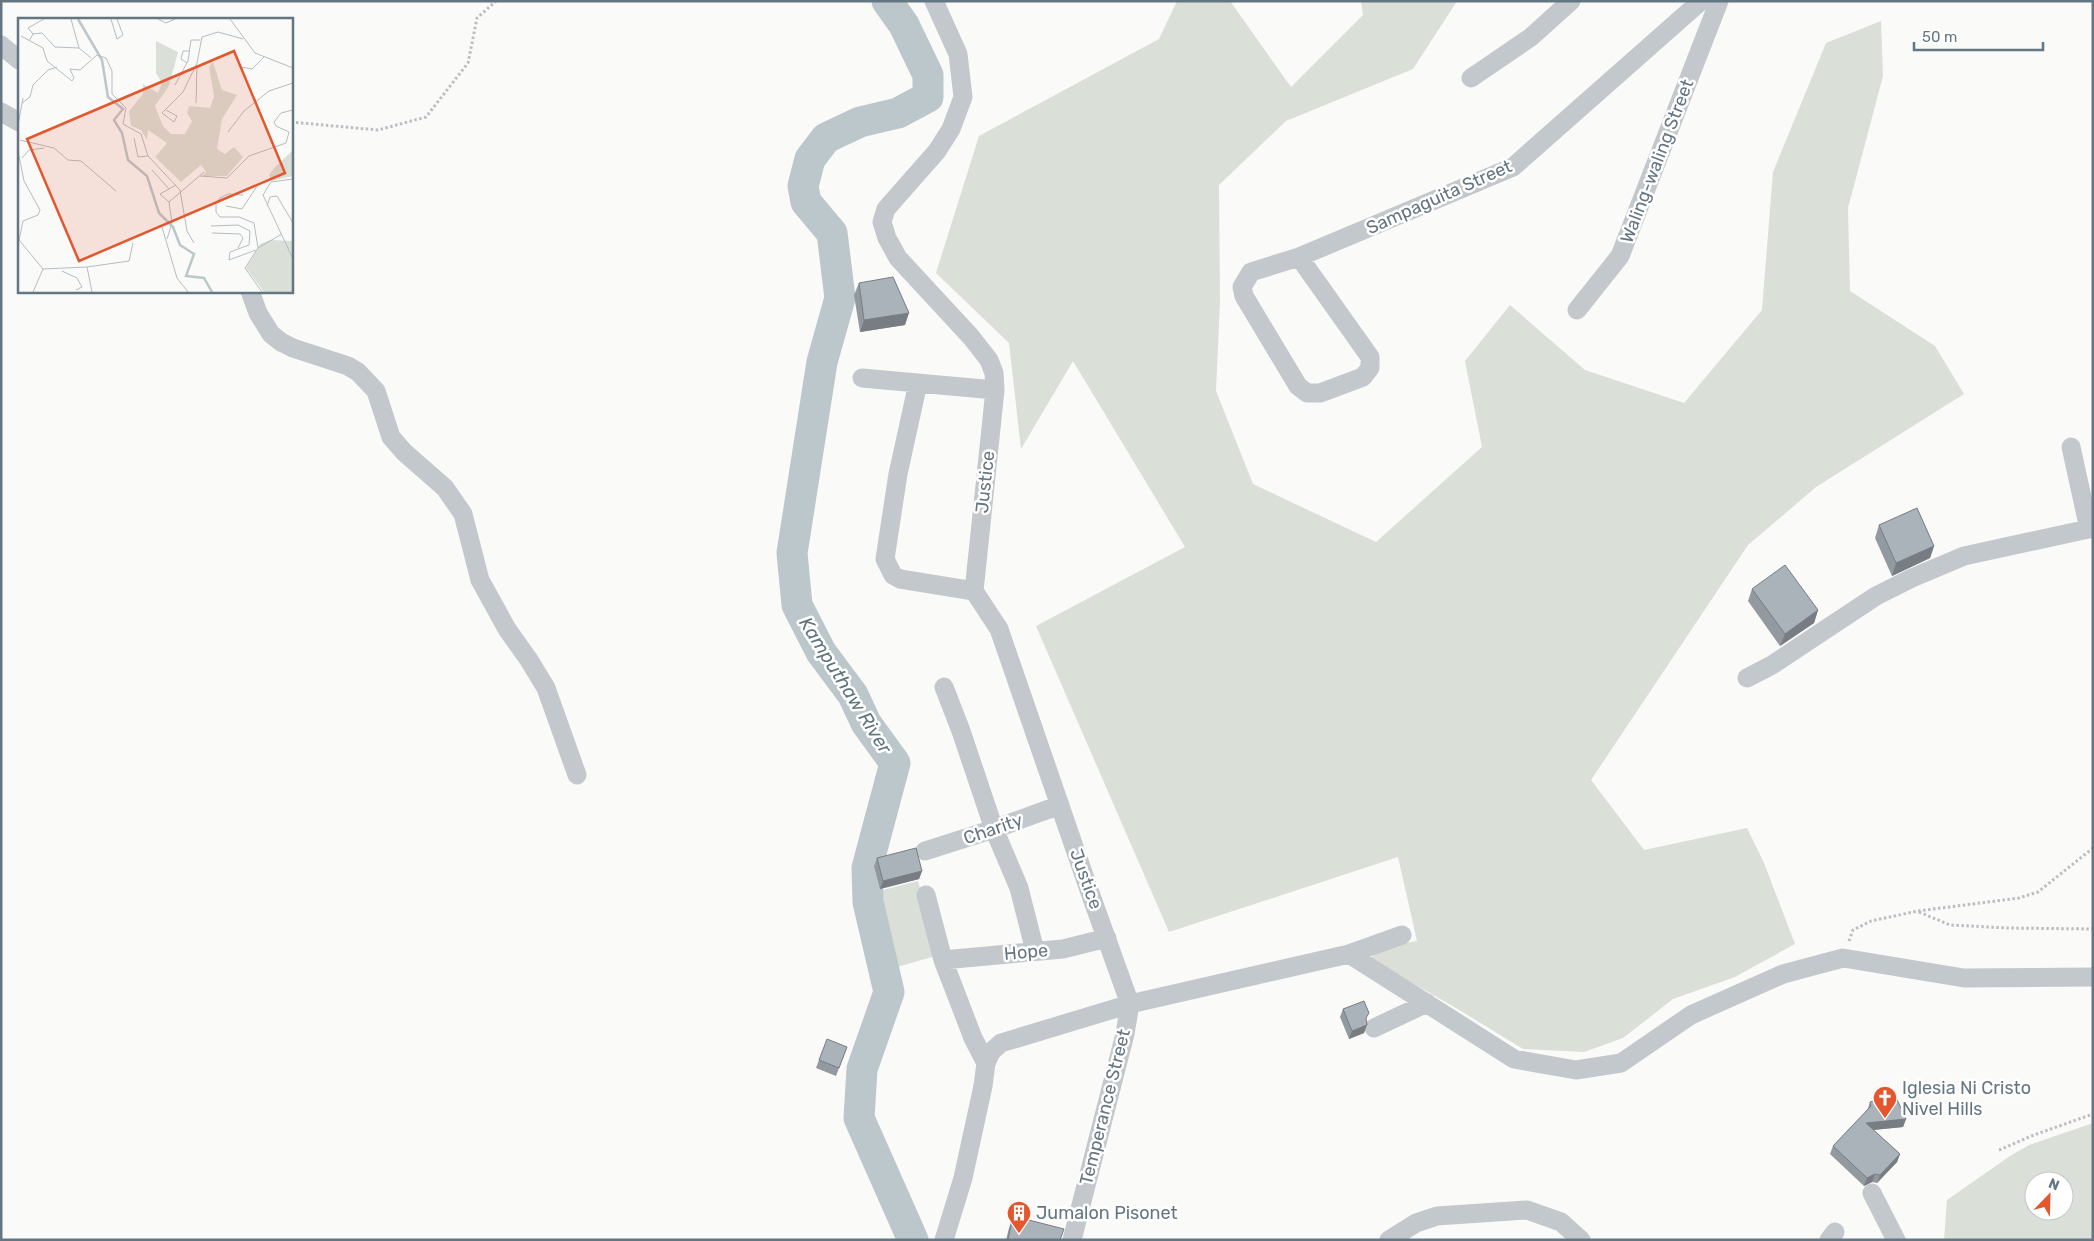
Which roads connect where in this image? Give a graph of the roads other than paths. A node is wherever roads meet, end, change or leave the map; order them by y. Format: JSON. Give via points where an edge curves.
{"nodes":[{"id":1,"x":934,"y":1,"type":"edge"},
{"id":2,"x":1571,"y":1,"type":"edge"},
{"id":3,"x":1701,"y":1,"type":"edge"},
{"id":4,"x":1719,"y":1,"type":"edge"},
{"id":5,"x":1,"y":45,"type":"edge"},
{"id":6,"x":18,"y":59,"type":"edge"},
{"id":7,"x":1470,"y":78,"type":"dead end"},
{"id":8,"x":1,"y":112,"type":"edge"},
{"id":9,"x":18,"y":121,"type":"edge"},
{"id":10,"x":1300,"y":257,"type":"junction"},
{"id":11,"x":250,"y":292,"type":"edge"},
{"id":12,"x":1577,"y":310,"type":"dead end"},
{"id":13,"x":862,"y":378,"type":"dead end"},
{"id":14,"x":918,"y":382,"type":"junction"},
{"id":15,"x":995,"y":390,"type":"junction"},
{"id":16,"x":2071,"y":447,"type":"dead end"},
{"id":17,"x":2091,"y":528,"type":"edge"},
{"id":18,"x":974,"y":591,"type":"junction"},
{"id":19,"x":1747,"y":678,"type":"dead end"},
{"id":20,"x":944,"y":687,"type":"dead end"},
{"id":21,"x":577,"y":775,"type":"dead end"},
{"id":22,"x":1060,"y":805,"type":"junction"},
{"id":23,"x":994,"y":829,"type":"junction"},
{"id":24,"x":925,"y":851,"type":"dead end"},
{"id":25,"x":926,"y":895,"type":"dead end"},
{"id":26,"x":1402,"y":935,"type":"dead end"},
{"id":27,"x":1107,"y":938,"type":"junction"},
{"id":28,"x":1035,"y":951,"type":"junction"},
{"id":29,"x":1349,"y":954,"type":"junction"},
{"id":30,"x":943,"y":960,"type":"junction"},
{"id":31,"x":2093,"y":977,"type":"edge"},
{"id":32,"x":1427,"y":1003,"type":"junction"},
{"id":33,"x":1130,"y":1004,"type":"junction"},
{"id":34,"x":1374,"y":1028,"type":"dead end"},
{"id":35,"x":986,"y":1063,"type":"junction"},
{"id":36,"x":1872,"y":1194,"type":"dead end"},
{"id":37,"x":944,"y":1240,"type":"edge"},
{"id":38,"x":1072,"y":1240,"type":"edge"},
{"id":39,"x":1389,"y":1240,"type":"edge"},
{"id":40,"x":1581,"y":1240,"type":"edge"},
{"id":41,"x":1896,"y":1240,"type":"edge"}],
"edges":[{"from":1,"to":15,"type":"street","name":"Justice","via":[[958,54],[963,97],[951,129],[937,152],[886,209],[882,222],[898,258],[989,360]]},
{"from":2,"to":7,"type":"street","via":[[1531,37]]},
{"from":3,"to":10,"type":"street","name":"Sampaguita Street","via":[[1513,167]]},
{"from":4,"to":12,"type":"street","name":"Waling-waling Street","via":[[1620,256]]},
{"from":5,"to":6,"type":"street"},
{"from":8,"to":9,"type":"street"},
{"from":10,"to":10,"type":"street","name":"Sampaguita Street","via":[[1252,272],[1242,287],[1244,296],[1298,386],[1307,393],[1320,393],[1363,377],[1370,368],[1370,357]]},
{"from":11,"to":21,"type":"street","via":[[258,313],[280,342],[358,372],[376,391],[391,437],[445,488],[463,514],[480,580],[507,629],[546,688]]},
{"from":13,"to":14,"type":"street"},
{"from":14,"to":15,"type":"street"},
{"from":14,"to":18,"type":"street","via":[[898,474],[885,559],[893,575],[900,579]]},
{"from":15,"to":18,"type":"street","name":"Justice"},
{"from":16,"to":17,"type":"street"},
{"from":17,"to":19,"type":"street","via":[[1964,556],[1912,578],[1876,596]]},
{"from":18,"to":22,"type":"street","name":"Justice","via":[[999,629]]},
{"from":20,"to":23,"type":"street"},
{"from":22,"to":23,"type":"street","name":"Charity"},
{"from":22,"to":27,"type":"street","name":"Justice"},
{"from":23,"to":24,"type":"street","name":"Charity"},
{"from":23,"to":28,"type":"street","via":[[1019,888]]},
{"from":25,"to":30,"type":"street"},
{"from":26,"to":29,"type":"street"},
{"from":27,"to":28,"type":"street","name":"Hope","via":[[1063,949]]},
{"from":27,"to":33,"type":"street","name":"Justice"},
{"from":28,"to":30,"type":"street","name":"Hope"},
{"from":29,"to":32,"type":"street"},
{"from":29,"to":33,"type":"street"},
{"from":30,"to":35,"type":"street"},
{"from":31,"to":32,"type":"street","via":[[1964,978],[1843,958],[1783,974],[1691,1015],[1621,1063],[1576,1070],[1514,1059]]},
{"from":32,"to":34,"type":"street"},
{"from":33,"to":35,"type":"street","via":[[1001,1042]]},
{"from":33,"to":38,"type":"street","name":"Temperance Street"},
{"from":35,"to":37,"type":"street","via":[[963,1178]]},
{"from":36,"to":41,"type":"street"},
{"from":39,"to":40,"type":"street","via":[[1416,1223],[1437,1216],[1527,1210],[1561,1222]]}]}
